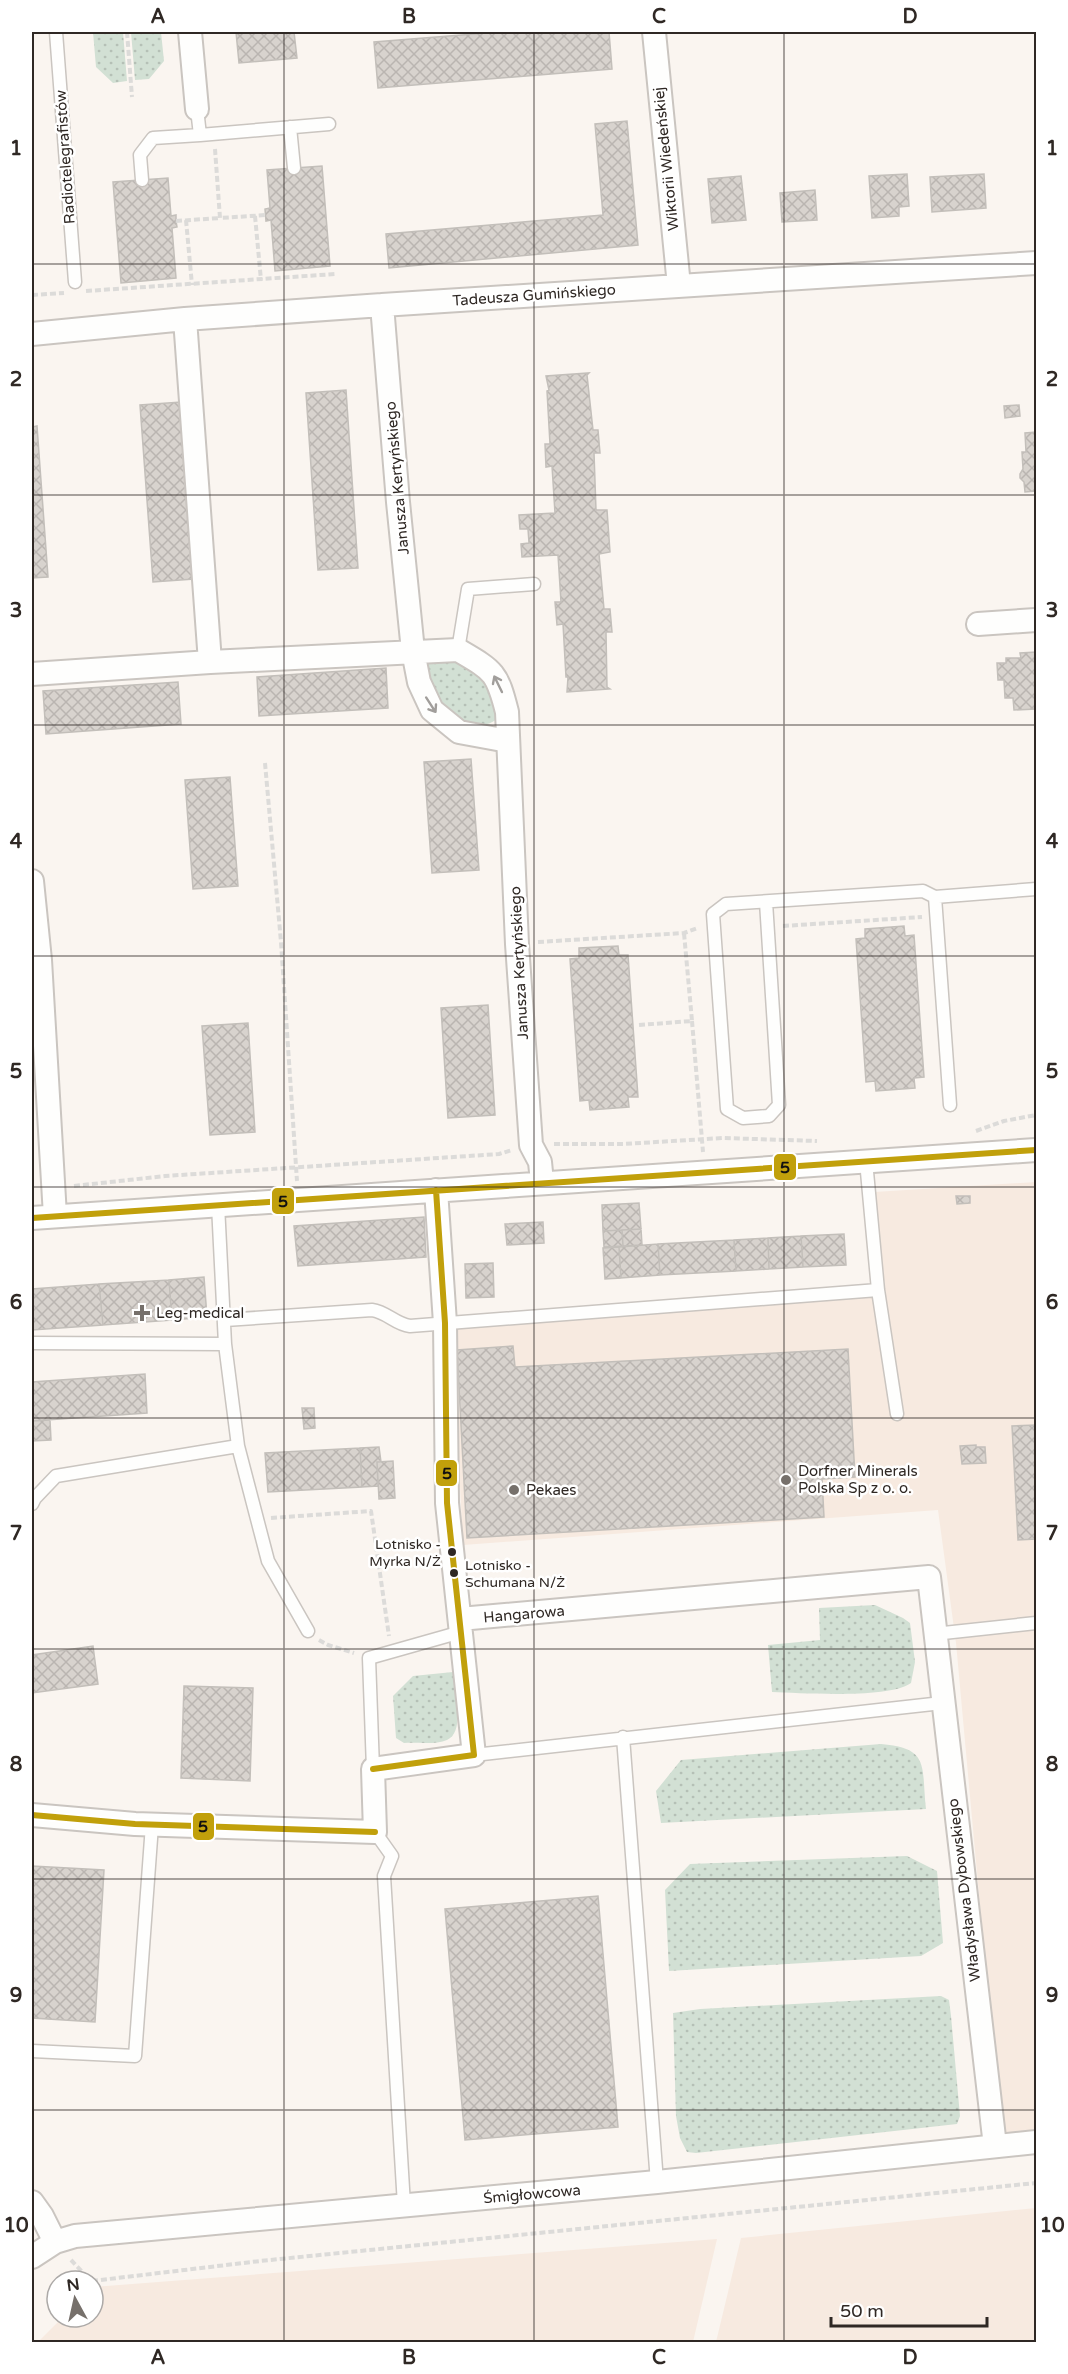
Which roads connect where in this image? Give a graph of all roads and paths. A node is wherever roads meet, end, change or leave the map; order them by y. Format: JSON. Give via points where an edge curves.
{"nodes":[{"id":1,"x":56,"y":32,"type":"edge"},
{"id":2,"x":127,"y":32,"type":"edge"},
{"id":3,"x":190,"y":32,"type":"edge"},
{"id":4,"x":654,"y":32,"type":"edge"},
{"id":5,"x":132,"y":97,"type":"dead end"},
{"id":6,"x":198,"y":109,"type":"joint"},
{"id":7,"x":329,"y":123,"type":"dead end"},
{"id":8,"x":290,"y":127,"type":"junction"},
{"id":9,"x":213,"y":134,"type":"junction"},
{"id":10,"x":200,"y":135,"type":"junction"},
{"id":11,"x":294,"y":168,"type":"dead end"},
{"id":12,"x":142,"y":180,"type":"dead end"},
{"id":13,"x":266,"y":215,"type":"dead end"},
{"id":14,"x":255,"y":216,"type":"junction"},
{"id":15,"x":220,"y":218,"type":"junction"},
{"id":16,"x":186,"y":220,"type":"junction"},
{"id":17,"x":176,"y":221,"type":"dead end"},
{"id":18,"x":1036,"y":263,"type":"edge"},
{"id":19,"x":335,"y":274,"type":"dead end"},
{"id":20,"x":261,"y":280,"type":"junction"},
{"id":21,"x":192,"y":285,"type":"junction"},
{"id":22,"x":679,"y":286,"type":"junction"},
{"id":23,"x":74,"y":289,"type":"junction"},
{"id":24,"x":32,"y":295,"type":"edge"},
{"id":25,"x":382,"y":305,"type":"junction"},
{"id":26,"x":185,"y":320,"type":"junction"},
{"id":27,"x":32,"y":334,"type":"edge"},
{"id":28,"x":534,"y":584,"type":"dead end"},
{"id":29,"x":1036,"y":620,"type":"edge"},
{"id":30,"x":978,"y":624,"type":"dead end"},
{"id":31,"x":458,"y":650,"type":"junction"},
{"id":32,"x":413,"y":651,"type":"junction"},
{"id":33,"x":210,"y":662,"type":"junction"},
{"id":34,"x":32,"y":674,"type":"edge"},
{"id":35,"x":508,"y":741,"type":"junction"},
{"id":36,"x":265,"y":763,"type":"dead end"},
{"id":37,"x":32,"y":881,"type":"edge"},
{"id":38,"x":1036,"y":889,"type":"edge"},
{"id":39,"x":934,"y":897,"type":"junction"},
{"id":40,"x":766,"y":902,"type":"junction"},
{"id":41,"x":936,"y":916,"type":"junction"},
{"id":42,"x":714,"y":923,"type":"junction"},
{"id":43,"x":768,"y":927,"type":"junction"},
{"id":44,"x":684,"y":933,"type":"junction"},
{"id":45,"x":517,"y":944,"type":"junction"},
{"id":46,"x":692,"y":1021,"type":"junction"},
{"id":47,"x":639,"y":1024,"type":"dead end"},
{"id":48,"x":950,"y":1105,"type":"dead end"},
{"id":49,"x":1036,"y":1150,"type":"edge"},
{"id":50,"x":704,"y":1160,"type":"dead end"},
{"id":51,"x":866,"y":1161,"type":"junction"},
{"id":52,"x":542,"y":1182,"type":"junction"},
{"id":53,"x":297,"y":1187,"type":"dead end"},
{"id":54,"x":436,"y":1190,"type":"junction"},
{"id":55,"x":218,"y":1205,"type":"junction"},
{"id":56,"x":55,"y":1216,"type":"junction"},
{"id":57,"x":32,"y":1218,"type":"edge"},
{"id":58,"x":878,"y":1290,"type":"junction"},
{"id":59,"x":225,"y":1320,"type":"junction"},
{"id":60,"x":445,"y":1323,"type":"junction"},
{"id":61,"x":32,"y":1343,"type":"edge"},
{"id":62,"x":225,"y":1344,"type":"junction"},
{"id":63,"x":897,"y":1414,"type":"dead end"},
{"id":64,"x":238,"y":1446,"type":"junction"},
{"id":65,"x":32,"y":1504,"type":"edge"},
{"id":66,"x":256,"y":1519,"type":"junction"},
{"id":67,"x":387,"y":1621,"type":"dead end"},
{"id":68,"x":1036,"y":1623,"type":"edge"},
{"id":69,"x":460,"y":1626,"type":"junction"},
{"id":70,"x":308,"y":1631,"type":"joint"},
{"id":71,"x":934,"y":1634,"type":"junction"},
{"id":72,"x":369,"y":1658,"type":"junction"},
{"id":73,"x":942,"y":1703,"type":"junction"},
{"id":74,"x":623,"y":1737,"type":"junction"},
{"id":75,"x":474,"y":1755,"type":"junction"},
{"id":76,"x":373,"y":1769,"type":"junction"},
{"id":77,"x":32,"y":1815,"type":"edge"},
{"id":78,"x":152,"y":1825,"type":"junction"},
{"id":79,"x":375,"y":1832,"type":"junction"},
{"id":80,"x":32,"y":2051,"type":"edge"},
{"id":81,"x":1036,"y":2142,"type":"edge"},
{"id":82,"x":995,"y":2146,"type":"junction"},
{"id":83,"x":657,"y":2182,"type":"junction"},
{"id":84,"x":1036,"y":2183,"type":"edge"},
{"id":85,"x":32,"y":2202,"type":"edge"},
{"id":86,"x":404,"y":2205,"type":"junction"},
{"id":87,"x":55,"y":2242,"type":"junction"},
{"id":88,"x":32,"y":2257,"type":"edge"},
{"id":89,"x":105,"y":2279,"type":"edge"}],
"edges":[{"from":1,"to":23,"type":"lane","name":"Radiotelegrafistów"},
{"from":2,"to":5,"type":"path"},
{"from":3,"to":6,"type":"street"},
{"from":4,"to":22,"type":"street","name":"Wiktorii Wiedeńskiej"},
{"from":6,"to":10,"type":"lane"},
{"from":7,"to":8,"type":"lane"},
{"from":8,"to":9,"type":"lane"},
{"from":8,"to":11,"type":"lane"},
{"from":9,"to":10,"type":"lane"},
{"from":9,"to":15,"type":"path"},
{"from":10,"to":12,"type":"lane","via":[[153,138],[140,155]]},
{"from":13,"to":14,"type":"path"},
{"from":14,"to":15,"type":"path"},
{"from":14,"to":20,"type":"path"},
{"from":15,"to":16,"type":"path"},
{"from":16,"to":17,"type":"path"},
{"from":16,"to":21,"type":"path"},
{"from":18,"to":22,"type":"street","name":"Tadeusza Gumińskiego"},
{"from":19,"to":20,"type":"path"},
{"from":20,"to":21,"type":"path"},
{"from":21,"to":23,"type":"path"},
{"from":22,"to":25,"type":"street","name":"Tadeusza Gumińskiego"},
{"from":23,"to":24,"type":"path"},
{"from":25,"to":26,"type":"street","name":"Tadeusza Gumińskiego"},
{"from":25,"to":32,"type":"street","name":"Janusza Kertyńskiego"},
{"from":26,"to":27,"type":"street","name":"Tadeusza Gumińskiego"},
{"from":26,"to":33,"type":"street"},
{"from":28,"to":31,"type":"lane","via":[[468,589]]},
{"from":29,"to":30,"type":"street"},
{"from":31,"to":32,"type":"street"},
{"from":35,"to":31,"type":"street","name":"Janusza Kertyńskiego","one_way":true,"via":[[507,712],[499,682],[485,666]]},
{"from":32,"to":33,"type":"street"},
{"from":32,"to":35,"type":"street","name":"Janusza Kertyńskiego","one_way":true,"via":[[419,682],[432,710],[459,732]]},
{"from":33,"to":34,"type":"street"},
{"from":35,"to":45,"type":"street","name":"Janusza Kertyńskiego"},
{"from":36,"to":53,"type":"path"},
{"from":37,"to":56,"type":"street"},
{"from":38,"to":39,"type":"lane"},
{"from":39,"to":40,"type":"lane","via":[[923,891]]},
{"from":39,"to":41,"type":"lane"},
{"from":40,"to":42,"type":"lane","via":[[726,904],[713,914]]},
{"from":40,"to":43,"type":"lane"},
{"from":41,"to":43,"type":"path"},
{"from":41,"to":48,"type":"lane"},
{"from":42,"to":43,"type":"lane","via":[[727,1109],[743,1118],[769,1116],[779,1105]]},
{"from":42,"to":44,"type":"path"},
{"from":44,"to":45,"type":"path"},
{"from":44,"to":46,"type":"path"},
{"from":45,"to":52,"type":"street","name":"Janusza Kertyńskiego","via":[[531,1145],[540,1162]]},
{"from":46,"to":47,"type":"path"},
{"from":46,"to":50,"type":"path"},
{"from":49,"to":51,"type":"street"},
{"from":51,"to":52,"type":"street"},
{"from":51,"to":58,"type":"lane"},
{"from":52,"to":54,"type":"street"},
{"from":54,"to":55,"type":"street"},
{"from":54,"to":60,"type":"street"},
{"from":55,"to":56,"type":"street"},
{"from":55,"to":59,"type":"lane"},
{"from":56,"to":57,"type":"street"},
{"from":58,"to":60,"type":"lane"},
{"from":58,"to":63,"type":"lane"},
{"from":59,"to":60,"type":"lane","via":[[372,1310],[381,1311],[397,1324]]},
{"from":59,"to":62,"type":"lane"},
{"from":60,"to":69,"type":"street","via":[[447,1503]]},
{"from":61,"to":62,"type":"lane"},
{"from":62,"to":64,"type":"lane"},
{"from":64,"to":65,"type":"lane","via":[[56,1476]]},
{"from":64,"to":66,"type":"lane"},
{"from":66,"to":67,"type":"path","via":[[371,1511]]},
{"from":66,"to":70,"type":"lane","via":[[268,1561]]},
{"from":68,"to":71,"type":"lane"},
{"from":69,"to":71,"type":"street","name":"Hangarowa","via":[[929,1577]]},
{"from":69,"to":72,"type":"lane"},
{"from":69,"to":75,"type":"street"},
{"from":70,"to":72,"type":"path","via":[[327,1645]]},
{"from":71,"to":73,"type":"street","name":"Władysława Dybowskiego"},
{"from":72,"to":76,"type":"lane"},
{"from":73,"to":74,"type":"lane"},
{"from":73,"to":82,"type":"street","name":"Władysława Dybowskiego"},
{"from":74,"to":75,"type":"lane"},
{"from":74,"to":83,"type":"lane"},
{"from":75,"to":76,"type":"street"},
{"from":76,"to":79,"type":"street"},
{"from":77,"to":78,"type":"street"},
{"from":78,"to":79,"type":"street"},
{"from":78,"to":80,"type":"lane","via":[[135,2056]]},
{"from":79,"to":86,"type":"lane","via":[[392,1856],[384,1876]]},
{"from":81,"to":82,"type":"street","name":"Śmigłowcowa"},
{"from":82,"to":83,"type":"street","name":"Śmigłowcowa"},
{"from":83,"to":86,"type":"street","name":"Śmigłowcowa"},
{"from":84,"to":89,"type":"path"},
{"from":85,"to":87,"type":"street"},
{"from":86,"to":87,"type":"street","name":"Śmigłowcowa","via":[[75,2236]]},
{"from":87,"to":88,"type":"street","name":"Śmigłowcowa"}]}
